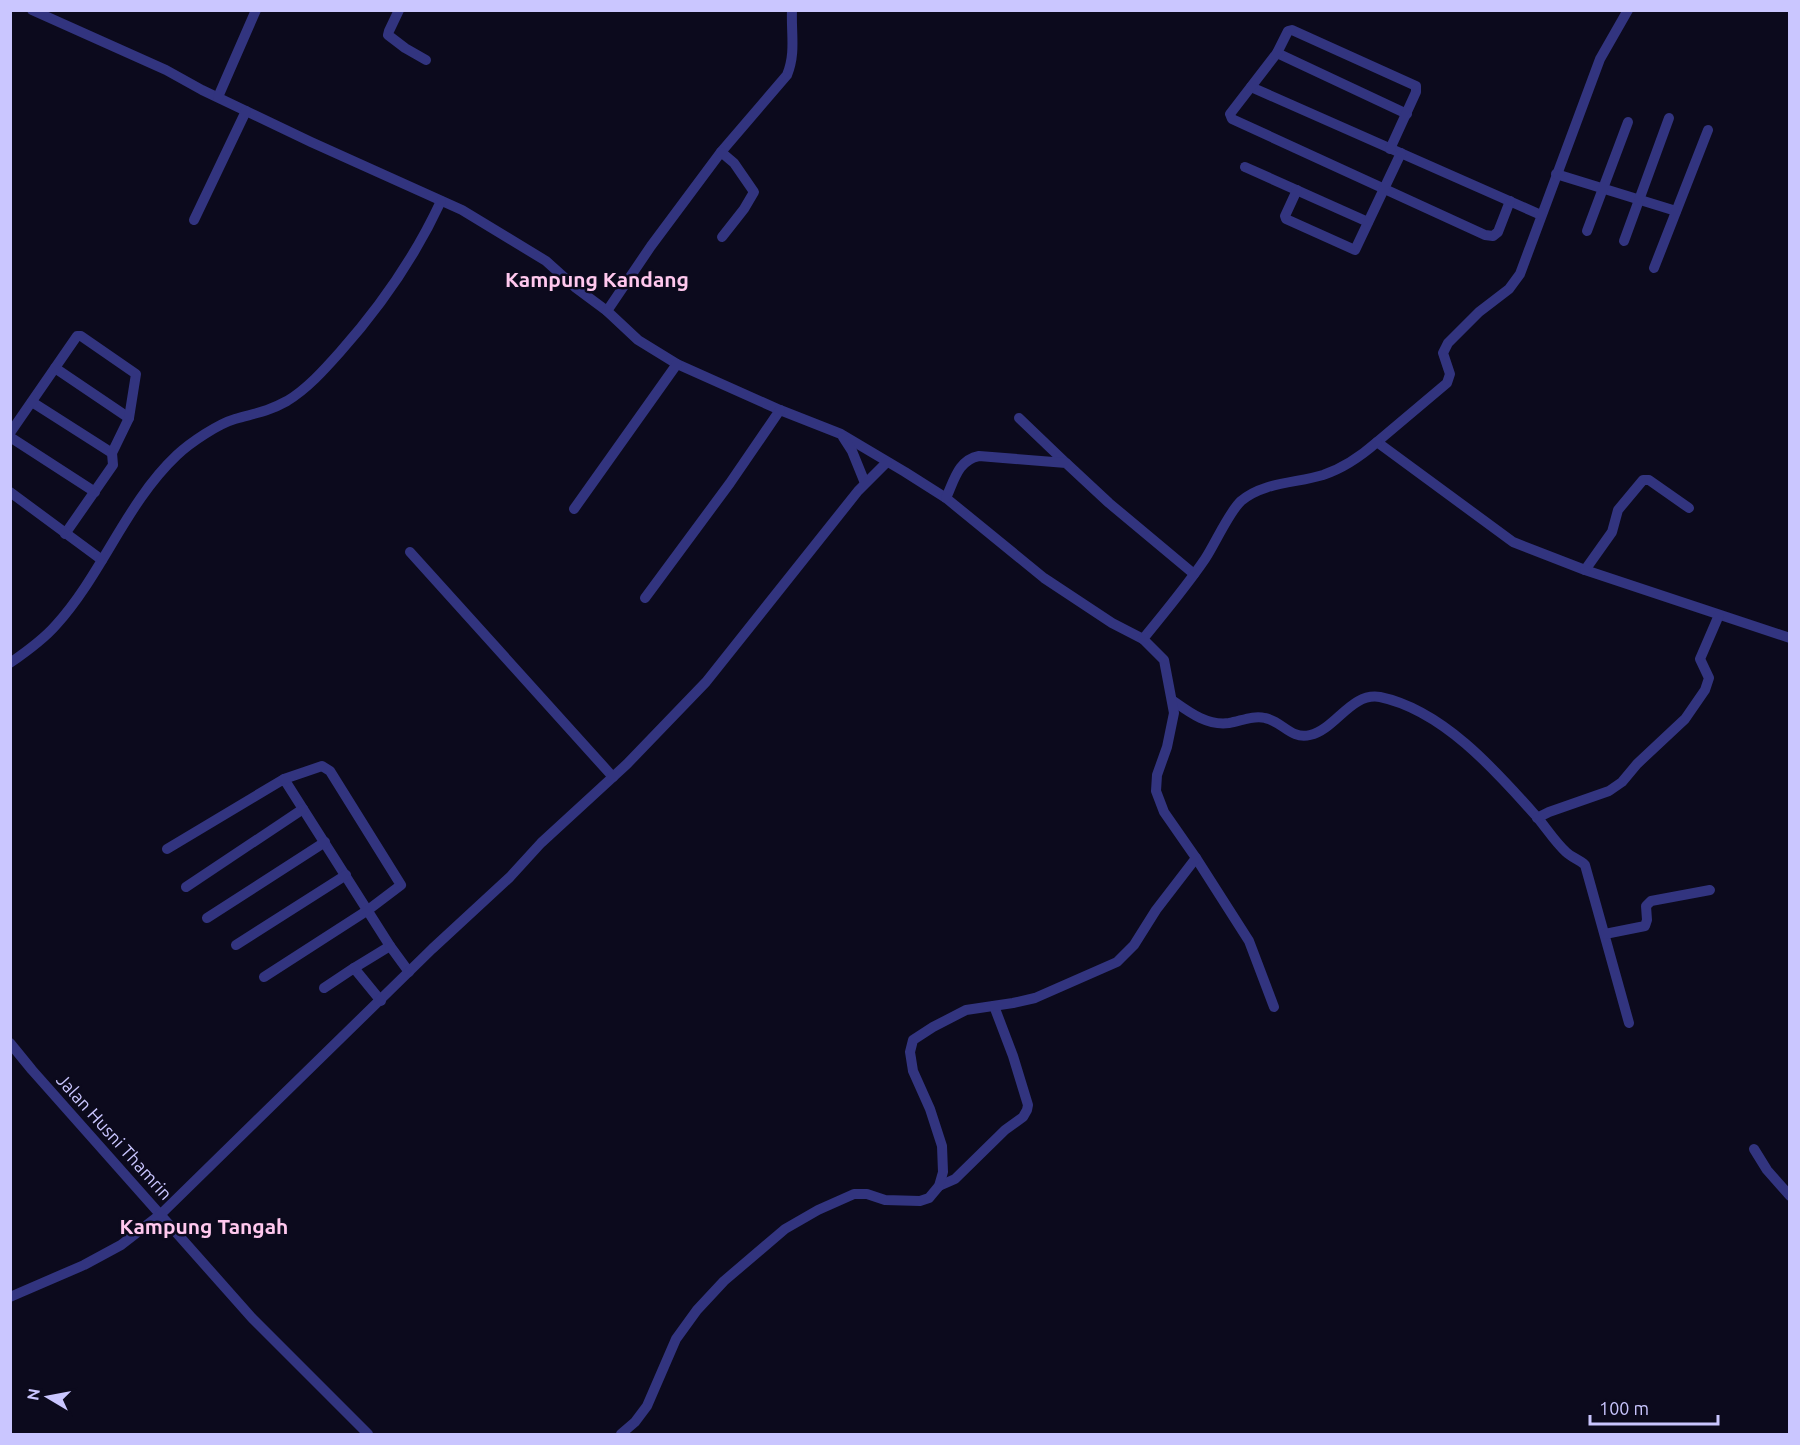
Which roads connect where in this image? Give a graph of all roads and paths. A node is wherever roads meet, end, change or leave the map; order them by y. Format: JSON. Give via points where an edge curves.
{"nodes":[{"id":1,"x":32,"y":10,"type":"edge"},
{"id":2,"x":256,"y":10,"type":"edge"},
{"id":3,"x":399,"y":10,"type":"edge"},
{"id":4,"x":792,"y":10,"type":"edge"},
{"id":5,"x":1628,"y":10,"type":"edge"},
{"id":6,"x":1277,"y":53,"type":"junction"},
{"id":7,"x":426,"y":60,"type":"dead end"},
{"id":8,"x":1251,"y":87,"type":"junction"},
{"id":9,"x":218,"y":97,"type":"junction"},
{"id":10,"x":246,"y":111,"type":"junction"},
{"id":11,"x":1407,"y":114,"type":"junction"},
{"id":12,"x":1670,"y":118,"type":"dead end"},
{"id":13,"x":1628,"y":122,"type":"dead end"},
{"id":14,"x":1708,"y":130,"type":"dead end"},
{"id":15,"x":1395,"y":151,"type":"junction"},
{"id":16,"x":721,"y":152,"type":"junction"},
{"id":17,"x":1245,"y":167,"type":"dead end"},
{"id":18,"x":1556,"y":174,"type":"junction"},
{"id":19,"x":1603,"y":188,"type":"junction"},
{"id":20,"x":1384,"y":189,"type":"junction"},
{"id":21,"x":1297,"y":190,"type":"junction"},
{"id":22,"x":1639,"y":199,"type":"junction"},
{"id":23,"x":441,"y":201,"type":"junction"},
{"id":24,"x":1510,"y":201,"type":"junction"},
{"id":25,"x":1676,"y":211,"type":"junction"},
{"id":26,"x":1541,"y":215,"type":"junction"},
{"id":27,"x":194,"y":220,"type":"dead end"},
{"id":28,"x":1368,"y":222,"type":"junction"},
{"id":29,"x":1587,"y":231,"type":"dead end"},
{"id":30,"x":722,"y":237,"type":"dead end"},
{"id":31,"x":1624,"y":241,"type":"dead end"},
{"id":32,"x":1654,"y":268,"type":"dead end"},
{"id":33,"x":607,"y":311,"type":"junction"},
{"id":34,"x":677,"y":364,"type":"junction"},
{"id":35,"x":55,"y":368,"type":"junction"},
{"id":36,"x":32,"y":402,"type":"junction"},
{"id":37,"x":780,"y":410,"type":"junction"},
{"id":38,"x":129,"y":418,"type":"junction"},
{"id":39,"x":1019,"y":418,"type":"dead end"},
{"id":40,"x":841,"y":434,"type":"junction"},
{"id":41,"x":10,"y":435,"type":"edge"},
{"id":42,"x":1377,"y":442,"type":"junction"},
{"id":43,"x":112,"y":453,"type":"junction"},
{"id":44,"x":887,"y":462,"type":"junction"},
{"id":45,"x":1066,"y":463,"type":"junction"},
{"id":46,"x":866,"y":483,"type":"junction"},
{"id":47,"x":10,"y":492,"type":"edge"},
{"id":48,"x":94,"y":492,"type":"junction"},
{"id":49,"x":946,"y":498,"type":"junction"},
{"id":50,"x":1689,"y":508,"type":"dead end"},
{"id":51,"x":574,"y":509,"type":"dead end"},
{"id":52,"x":64,"y":534,"type":"junction"},
{"id":53,"x":410,"y":552,"type":"dead end"},
{"id":54,"x":102,"y":560,"type":"junction"},
{"id":55,"x":1585,"y":570,"type":"junction"},
{"id":56,"x":1194,"y":574,"type":"junction"},
{"id":57,"x":645,"y":598,"type":"dead end"},
{"id":58,"x":1719,"y":615,"type":"junction"},
{"id":59,"x":1790,"y":638,"type":"edge"},
{"id":60,"x":1143,"y":639,"type":"junction"},
{"id":61,"x":10,"y":663,"type":"edge"},
{"id":62,"x":1172,"y":700,"type":"junction"},
{"id":63,"x":613,"y":777,"type":"junction"},
{"id":64,"x":284,"y":779,"type":"junction"},
{"id":65,"x":303,"y":809,"type":"junction"},
{"id":66,"x":1544,"y":815,"type":"junction"},
{"id":67,"x":325,"y":842,"type":"junction"},
{"id":68,"x":167,"y":849,"type":"dead end"},
{"id":69,"x":1197,"y":858,"type":"junction"},
{"id":70,"x":346,"y":875,"type":"junction"},
{"id":71,"x":186,"y":887,"type":"dead end"},
{"id":72,"x":1710,"y":890,"type":"dead end"},
{"id":73,"x":368,"y":910,"type":"junction"},
{"id":74,"x":207,"y":918,"type":"dead end"},
{"id":75,"x":1605,"y":934,"type":"junction"},
{"id":76,"x":237,"y":945,"type":"dead end"},
{"id":77,"x":390,"y":946,"type":"junction"},
{"id":78,"x":354,"y":968,"type":"junction"},
{"id":79,"x":409,"y":972,"type":"junction"},
{"id":80,"x":264,"y":977,"type":"dead end"},
{"id":81,"x":324,"y":988,"type":"dead end"},
{"id":82,"x":381,"y":1001,"type":"junction"},
{"id":83,"x":993,"y":1006,"type":"junction"},
{"id":84,"x":1274,"y":1007,"type":"dead end"},
{"id":85,"x":1629,"y":1023,"type":"dead end"},
{"id":86,"x":10,"y":1043,"type":"edge"},
{"id":87,"x":1754,"y":1149,"type":"dead end"},
{"id":88,"x":939,"y":1186,"type":"junction"},
{"id":89,"x":1790,"y":1196,"type":"edge"},
{"id":90,"x":161,"y":1214,"type":"junction"},
{"id":91,"x":10,"y":1297,"type":"edge"},
{"id":92,"x":368,"y":1434,"type":"edge"},
{"id":93,"x":621,"y":1434,"type":"edge"}],
"edges":[{"from":1,"to":9,"type":"street"},
{"from":2,"to":9,"type":"street"},
{"from":3,"to":7,"type":"street","via":[[388,35]]},
{"from":4,"to":16,"type":"street","via":[[794,46],[787,75]]},
{"from":5,"to":18,"type":"street","via":[[1599,60]]},
{"from":6,"to":8,"type":"street"},
{"from":6,"to":11,"type":"street"},
{"from":6,"to":11,"type":"street","via":[[1292,30],[1414,84],[1417,89]]},
{"from":8,"to":15,"type":"street"},
{"from":8,"to":20,"type":"street","via":[[1231,112],[1232,119]]},
{"from":9,"to":10,"type":"street"},
{"from":10,"to":23,"type":"street"},
{"from":10,"to":27,"type":"street"},
{"from":11,"to":15,"type":"street"},
{"from":12,"to":22,"type":"street"},
{"from":13,"to":19,"type":"street"},
{"from":14,"to":25,"type":"street"},
{"from":15,"to":20,"type":"street"},
{"from":15,"to":24,"type":"street"},
{"from":16,"to":30,"type":"street","via":[[734,163],[754,192]]},
{"from":16,"to":33,"type":"street"},
{"from":17,"to":21,"type":"street"},
{"from":18,"to":19,"type":"street"},
{"from":18,"to":26,"type":"street"},
{"from":19,"to":22,"type":"street"},
{"from":19,"to":29,"type":"street"},
{"from":20,"to":24,"type":"street","via":[[1493,236]]},
{"from":20,"to":28,"type":"street"},
{"from":21,"to":28,"type":"street"},
{"from":21,"to":28,"type":"street","via":[[1286,219],[1352,250]]},
{"from":22,"to":25,"type":"street"},
{"from":22,"to":31,"type":"street"},
{"from":23,"to":33,"type":"street","via":[[546,261]]},
{"from":23,"to":54,"type":"street","via":[[404,270],[324,371],[272,410],[234,419],[178,454],[141,496]]},
{"from":24,"to":26,"type":"street"},
{"from":25,"to":32,"type":"street"},
{"from":26,"to":42,"type":"street","via":[[1516,282],[1444,348],[1443,358],[1450,374],[1447,383]]},
{"from":33,"to":34,"type":"street","via":[[638,340]]},
{"from":34,"to":37,"type":"street"},
{"from":34,"to":51,"type":"street"},
{"from":35,"to":36,"type":"street"},
{"from":35,"to":38,"type":"street"},
{"from":35,"to":38,"type":"street","via":[[79,336],[133,370],[136,379]]},
{"from":36,"to":41,"type":"street"},
{"from":36,"to":43,"type":"street"},
{"from":37,"to":40,"type":"street"},
{"from":37,"to":57,"type":"street"},
{"from":38,"to":43,"type":"street"},
{"from":39,"to":45,"type":"street"},
{"from":40,"to":44,"type":"street"},
{"from":40,"to":46,"type":"street"},
{"from":41,"to":48,"type":"street"},
{"from":42,"to":55,"type":"street","via":[[1500,534]]},
{"from":42,"to":56,"type":"street","via":[[1343,467],[1277,484],[1240,502]]},
{"from":43,"to":48,"type":"street","via":[[113,465]]},
{"from":44,"to":46,"type":"street"},
{"from":44,"to":49,"type":"street"},
{"from":45,"to":49,"type":"street","via":[[972,458],[961,466]]},
{"from":45,"to":56,"type":"street"},
{"from":46,"to":63,"type":"street","via":[[706,682]]},
{"from":47,"to":52,"type":"street"},
{"from":48,"to":52,"type":"street"},
{"from":49,"to":60,"type":"street","via":[[1044,578]]},
{"from":50,"to":55,"type":"street","via":[[1650,480],[1643,480],[1618,510],[1612,532]]},
{"from":52,"to":54,"type":"street"},
{"from":53,"to":63,"type":"street"},
{"from":54,"to":61,"type":"street","via":[[57,624]]},
{"from":55,"to":58,"type":"street"},
{"from":56,"to":60,"type":"street"},
{"from":58,"to":59,"type":"street"},
{"from":58,"to":66,"type":"street","via":[[1700,659],[1708,673],[1708,683],[1685,719],[1615,787]]},
{"from":60,"to":62,"type":"street","via":[[1164,660]]},
{"from":62,"to":66,"type":"street","via":[[1211,722],[1264,717],[1301,736],[1317,732],[1363,698],[1381,698],[1404,705],[1463,742]]},
{"from":62,"to":69,"type":"street","via":[[1174,713],[1155,791],[1164,812]]},
{"from":63,"to":79,"type":"street"},
{"from":64,"to":65,"type":"street"},
{"from":64,"to":68,"type":"street"},
{"from":64,"to":73,"type":"street","via":[[322,766],[330,771],[400,883],[399,888]]},
{"from":65,"to":67,"type":"street"},
{"from":65,"to":71,"type":"street"},
{"from":66,"to":75,"type":"street","via":[[1568,854],[1585,865]]},
{"from":67,"to":70,"type":"street"},
{"from":67,"to":74,"type":"street"},
{"from":69,"to":83,"type":"street","via":[[1134,945],[1117,962],[1035,998]]},
{"from":69,"to":84,"type":"street","via":[[1249,941]]},
{"from":70,"to":73,"type":"street"},
{"from":70,"to":76,"type":"street"},
{"from":72,"to":75,"type":"street","via":[[1651,901],[1646,906],[1645,926]]},
{"from":73,"to":77,"type":"street"},
{"from":73,"to":80,"type":"street"},
{"from":75,"to":85,"type":"street"},
{"from":77,"to":78,"type":"street"},
{"from":77,"to":79,"type":"street"},
{"from":78,"to":81,"type":"street"},
{"from":78,"to":82,"type":"street"},
{"from":79,"to":82,"type":"street"},
{"from":82,"to":90,"type":"street"},
{"from":83,"to":88,"type":"street","via":[[1013,1056],[1027,1110],[955,1179]]},
{"from":83,"to":88,"type":"street","via":[[957,1014],[913,1040],[911,1046],[913,1071],[942,1146]]},
{"from":86,"to":90,"type":"street","name":"Jalan Husni Thamrin"},
{"from":87,"to":89,"type":"street"},
{"from":88,"to":93,"type":"street","via":[[920,1201],[854,1194],[785,1229],[724,1281],[697,1310],[676,1339],[647,1406]]},
{"from":90,"to":91,"type":"street","via":[[120,1245],[84,1265]]},
{"from":90,"to":92,"type":"street","name":"Jalan Husni Thamrin","via":[[252,1318]]}]}
